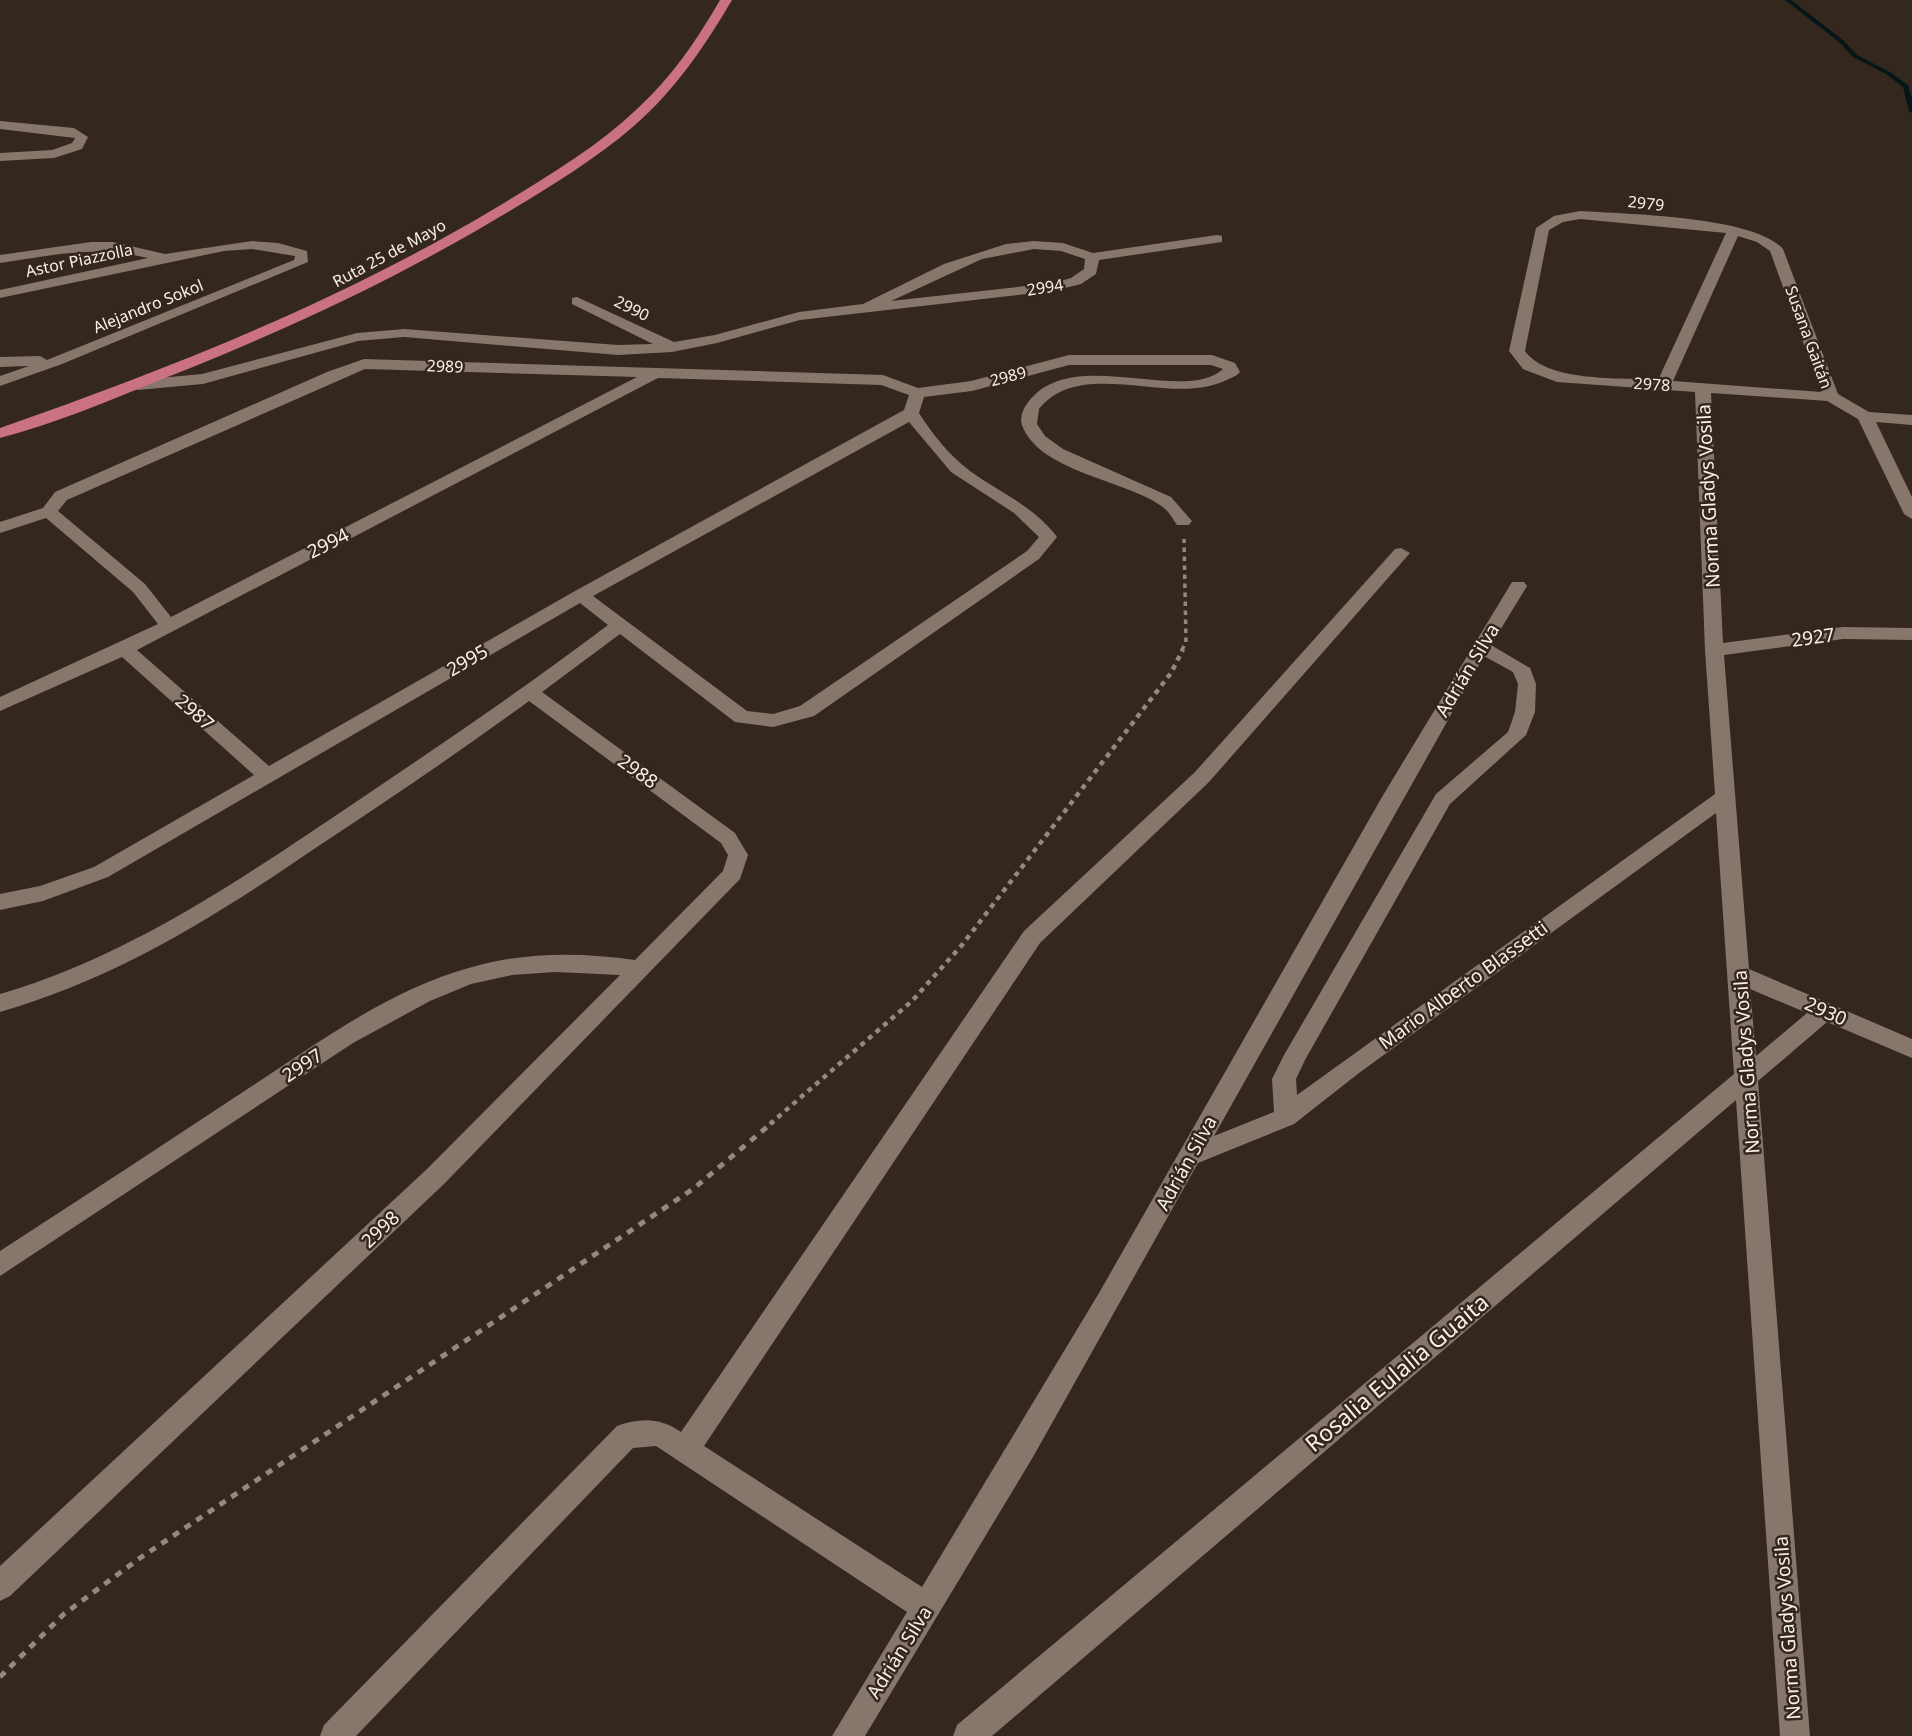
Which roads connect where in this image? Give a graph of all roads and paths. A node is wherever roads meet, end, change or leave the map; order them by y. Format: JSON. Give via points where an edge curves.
{"nodes":[{"id":1,"x":726,"y":0,"type":"edge"},
{"id":2,"x":0,"y":125,"type":"edge"},
{"id":3,"x":0,"y":157,"type":"edge"},
{"id":4,"x":1740,"y":232,"type":"junction"},
{"id":5,"x":1217,"y":239,"type":"dead end"},
{"id":6,"x":1092,"y":257,"type":"junction"},
{"id":7,"x":164,"y":258,"type":"junction"},
{"id":8,"x":0,"y":259,"type":"edge"},
{"id":9,"x":0,"y":294,"type":"edge"},
{"id":10,"x":577,"y":301,"type":"dead end"},
{"id":11,"x":868,"y":307,"type":"junction"},
{"id":12,"x":680,"y":346,"type":"junction"},
{"id":13,"x":57,"y":361,"type":"junction"},
{"id":14,"x":0,"y":362,"type":"edge"},
{"id":15,"x":1528,"y":366,"type":"joint"},
{"id":16,"x":1032,"y":370,"type":"junction"},
{"id":17,"x":652,"y":374,"type":"junction"},
{"id":18,"x":0,"y":381,"type":"edge"},
{"id":19,"x":138,"y":385,"type":"junction"},
{"id":20,"x":1664,"y":385,"type":"junction"},
{"id":21,"x":1062,"y":387,"type":"junction"},
{"id":22,"x":1703,"y":388,"type":"junction"},
{"id":23,"x":917,"y":393,"type":"junction"},
{"id":24,"x":1831,"y":397,"type":"junction"},
{"id":25,"x":911,"y":413,"type":"junction"},
{"id":26,"x":1865,"y":416,"type":"junction"},
{"id":27,"x":1912,"y":419,"type":"edge"},
{"id":28,"x":0,"y":433,"type":"edge"},
{"id":29,"x":49,"y":512,"type":"junction"},
{"id":30,"x":1912,"y":514,"type":"edge"},
{"id":31,"x":1183,"y":521,"type":"joint"},
{"id":32,"x":0,"y":528,"type":"edge"},
{"id":33,"x":1401,"y":553,"type":"dead end"},
{"id":34,"x":1518,"y":586,"type":"dead end"},
{"id":35,"x":581,"y":595,"type":"junction"},
{"id":36,"x":620,"y":625,"type":"junction"},
{"id":37,"x":169,"y":626,"type":"junction"},
{"id":38,"x":1912,"y":634,"type":"edge"},
{"id":39,"x":1480,"y":647,"type":"junction"},
{"id":40,"x":124,"y":649,"type":"junction"},
{"id":41,"x":1714,"y":650,"type":"junction"},
{"id":42,"x":531,"y":694,"type":"junction"},
{"id":43,"x":0,"y":705,"type":"edge"},
{"id":44,"x":266,"y":774,"type":"junction"},
{"id":45,"x":1726,"y":796,"type":"junction"},
{"id":46,"x":738,"y":855,"type":"joint"},
{"id":47,"x":0,"y":902,"type":"edge"},
{"id":48,"x":640,"y":969,"type":"junction"},
{"id":49,"x":1739,"y":974,"type":"junction"},
{"id":50,"x":0,"y":1003,"type":"edge"},
{"id":51,"x":1826,"y":1010,"type":"junction"},
{"id":52,"x":1912,"y":1049,"type":"edge"},
{"id":53,"x":1748,"y":1077,"type":"junction"},
{"id":54,"x":1286,"y":1117,"type":"junction"},
{"id":55,"x":1191,"y":1156,"type":"junction"},
{"id":56,"x":0,"y":1265,"type":"edge"},
{"id":57,"x":685,"y":1450,"type":"junction"},
{"id":58,"x":0,"y":1586,"type":"edge"},
{"id":59,"x":927,"y":1608,"type":"junction"},
{"id":60,"x":0,"y":1677,"type":"edge"},
{"id":61,"x":335,"y":1736,"type":"edge"},
{"id":62,"x":847,"y":1736,"type":"edge"},
{"id":63,"x":968,"y":1736,"type":"edge"},
{"id":64,"x":1795,"y":1736,"type":"edge"}],
"edges":[{"from":1,"to":19,"type":"main road","name":"Ruta 25 de Mayo","via":[[685,66],[642,112],[579,162],[476,227],[353,293],[260,337]]},
{"from":2,"to":3,"type":"street","via":[[74,132],[82,137],[78,146],[54,154]]},
{"from":4,"to":15,"type":"street","name":"2979","via":[[1580,215],[1543,228],[1517,351]]},
{"from":4,"to":20,"type":"street"},
{"from":4,"to":24,"type":"street","name":"Susana Gaitán","via":[[1776,249]]},
{"from":5,"to":6,"type":"street"},
{"from":6,"to":11,"type":"street","name":"2994","via":[[1048,243],[1010,246],[982,253]]},
{"from":6,"to":11,"type":"street","name":"2994","via":[[1091,271],[1076,281],[1052,287]]},
{"from":7,"to":8,"type":"street","via":[[113,246],[91,246]]},
{"from":7,"to":9,"type":"street","name":"Astor Piazzolla"},
{"from":7,"to":13,"type":"street","name":"Alejandro Sokol","via":[[250,247],[288,248],[302,254],[300,262]]},
{"from":10,"to":12,"type":"street","name":"2990"},
{"from":11,"to":12,"type":"street","name":"2994","via":[[799,316]]},
{"from":12,"to":19,"type":"street","name":"2994","via":[[618,350],[404,333],[358,337],[203,379]]},
{"from":13,"to":14,"type":"street"},
{"from":13,"to":18,"type":"street","name":"Alejandro Sokol"},
{"from":15,"to":20,"type":"street","name":"2978","via":[[1557,377]]},
{"from":16,"to":21,"type":"street","via":[[1051,373]]},
{"from":16,"to":21,"type":"street","name":"2989","via":[[1069,360],[1212,360],[1230,366],[1232,372],[1203,383],[1089,380]]},
{"from":16,"to":23,"type":"street","name":"2989","via":[[972,386]]},
{"from":17,"to":23,"type":"street","name":"2989","via":[[883,380]]},
{"from":17,"to":29,"type":"street","name":"2989","via":[[364,364],[61,496]]},
{"from":17,"to":37,"type":"street","name":"2994"},
{"from":19,"to":28,"type":"main road","name":"Ruta 25 de Mayo"},
{"from":20,"to":22,"type":"street","name":"2978"},
{"from":21,"to":31,"type":"street","name":"2989","via":[[1037,399],[1028,414],[1031,432],[1056,455],[1169,503]]},
{"from":22,"to":24,"type":"street","name":"2978"},
{"from":22,"to":41,"type":"street","name":"Norma Gladys Vosila"},
{"from":23,"to":25,"type":"street"},
{"from":24,"to":26,"type":"street","name":"Susana Gaitán"},
{"from":25,"to":35,"type":"street","name":"2995"},
{"from":25,"to":36,"type":"street","via":[[940,454],[1035,519],[1048,537],[1033,555],[807,711],[773,720],[742,717]]},
{"from":26,"to":27,"type":"street"},
{"from":26,"to":30,"type":"street"},
{"from":29,"to":32,"type":"street"},
{"from":29,"to":37,"type":"street","via":[[139,588]]},
{"from":31,"to":60,"type":"path","via":[[1186,642],[1171,673],[962,946],[912,1001],[693,1189],[140,1558],[64,1615]]},
{"from":33,"to":57,"type":"street","via":[[1202,777],[1032,937]]},
{"from":34,"to":39,"type":"street","name":"Adrián Silva"},
{"from":35,"to":36,"type":"street"},
{"from":35,"to":44,"type":"street","name":"2995"},
{"from":36,"to":42,"type":"street"},
{"from":37,"to":40,"type":"street","name":"2994"},
{"from":38,"to":41,"type":"street","name":"2927","via":[[1843,633]]},
{"from":39,"to":54,"type":"street","via":[[1521,668],[1527,684],[1525,712],[1516,735],[1443,799],[1284,1079]]},
{"from":39,"to":55,"type":"street","name":"Adrián Silva","via":[[1257,1032]]},
{"from":40,"to":43,"type":"street","name":"2994"},
{"from":40,"to":44,"type":"street","name":"2987"},
{"from":41,"to":45,"type":"street","name":"Norma Gladys Vosila"},
{"from":42,"to":46,"type":"street","name":"2988","via":[[728,838]]},
{"from":42,"to":50,"type":"street","via":[[184,923],[111,963]]},
{"from":44,"to":47,"type":"street","name":"2995","via":[[101,872],[43,894]]},
{"from":45,"to":49,"type":"street","name":"Norma Gladys Vosila"},
{"from":45,"to":54,"type":"street","name":"Mario Alberto Blassetti"},
{"from":46,"to":48,"type":"street","name":"2998","via":[[733,874]]},
{"from":48,"to":56,"type":"street","name":"2997","via":[[608,964],[515,966],[468,976],[418,999],[345,1037]]},
{"from":48,"to":58,"type":"street","name":"2998","via":[[436,1176]]},
{"from":49,"to":51,"type":"street","name":"2930"},
{"from":49,"to":53,"type":"street","name":"Norma Gladys Vosila"},
{"from":51,"to":52,"type":"street","name":"2930"},
{"from":51,"to":53,"type":"street","name":"Rosalia Eulalia Guaita"},
{"from":53,"to":63,"type":"street","name":"Rosalia Eulalia Guaita"},
{"from":53,"to":64,"type":"street","name":"Norma Gladys Vosila"},
{"from":54,"to":55,"type":"street","name":"Mario Alberto Blassetti"},
{"from":55,"to":59,"type":"street","name":"Adrián Silva"},
{"from":57,"to":59,"type":"street"},
{"from":57,"to":61,"type":"street","via":[[660,1433],[627,1435]]},
{"from":59,"to":62,"type":"street","name":"Adrián Silva"}]}
